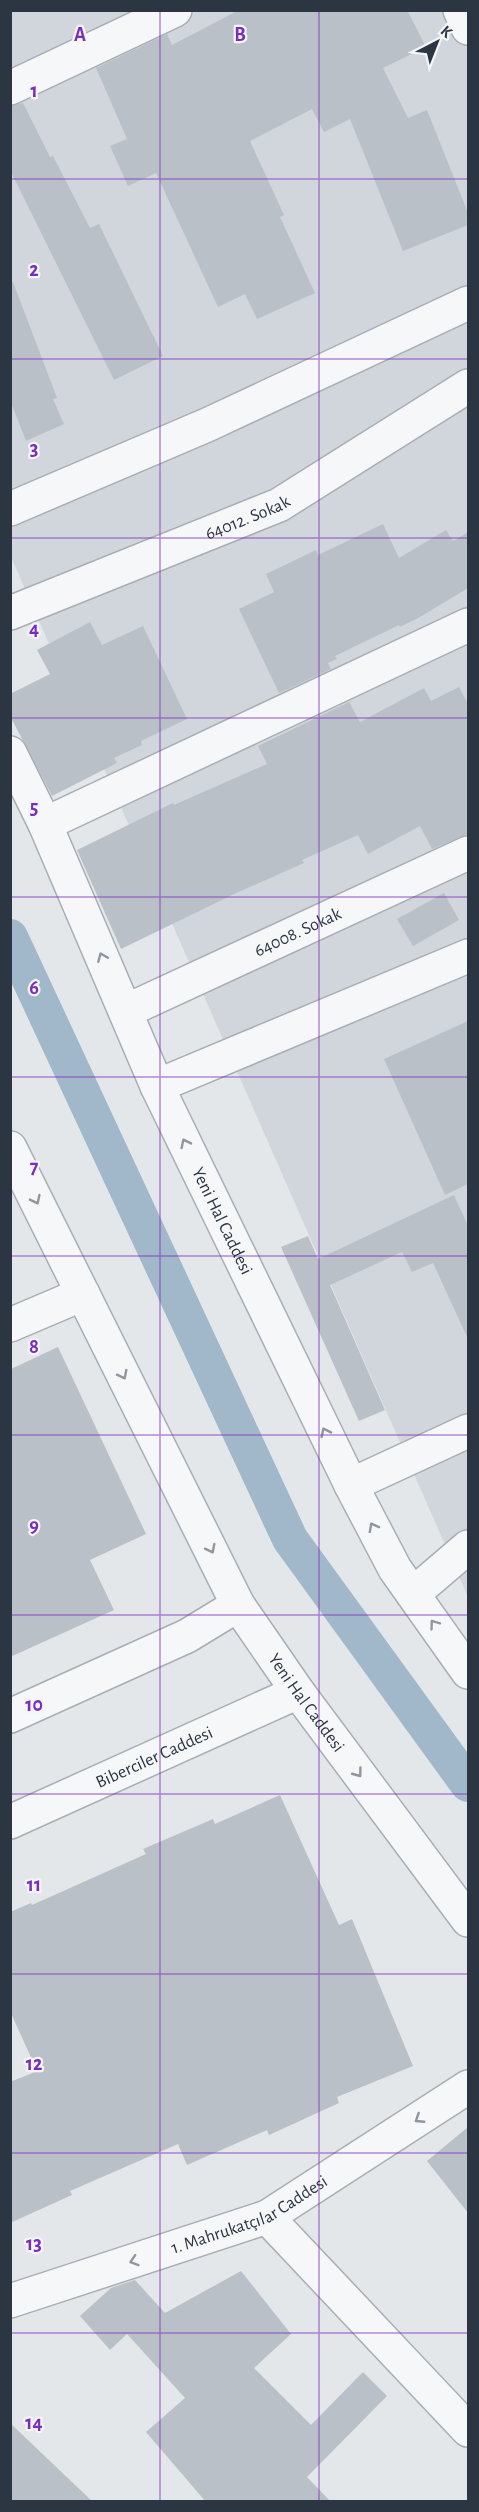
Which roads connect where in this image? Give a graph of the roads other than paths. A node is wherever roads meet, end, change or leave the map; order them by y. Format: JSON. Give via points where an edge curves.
{"nodes":[{"id":1,"x":175,"y":10,"type":"edge"},
{"id":2,"x":460,"y":10,"type":"edge"},
{"id":3,"x":468,"y":28,"type":"edge"},
{"id":4,"x":10,"y":88,"type":"edge"},
{"id":5,"x":468,"y":303,"type":"edge"},
{"id":6,"x":468,"y":386,"type":"edge"},
{"id":7,"x":10,"y":509,"type":"edge"},
{"id":8,"x":10,"y":613,"type":"edge"},
{"id":9,"x":468,"y":625,"type":"edge"},
{"id":10,"x":10,"y":753,"type":"edge"},
{"id":11,"x":45,"y":824,"type":"junction"},
{"id":12,"x":468,"y":854,"type":"edge"},
{"id":13,"x":468,"y":956,"type":"edge"},
{"id":14,"x":126,"y":1011,"type":"junction"},
{"id":15,"x":157,"y":1086,"type":"junction"},
{"id":16,"x":10,"y":1148,"type":"edge"},
{"id":17,"x":83,"y":1294,"type":"junction"},
{"id":18,"x":10,"y":1325,"type":"edge"},
{"id":19,"x":468,"y":1431,"type":"edge"},
{"id":20,"x":351,"y":1485,"type":"junction"},
{"id":21,"x":468,"y":1547,"type":"edge"},
{"id":22,"x":413,"y":1594,"type":"junction"},
{"id":23,"x":238,"y":1605,"type":"junction"},
{"id":24,"x":468,"y":1672,"type":"edge"},
{"id":25,"x":298,"y":1692,"type":"junction"},
{"id":26,"x":10,"y":1716,"type":"edge"},
{"id":27,"x":10,"y":1822,"type":"edge"},
{"id":28,"x":468,"y":1920,"type":"edge"},
{"id":29,"x":468,"y":2087,"type":"edge"},
{"id":30,"x":267,"y":2217,"type":"junction"},
{"id":31,"x":10,"y":2301,"type":"edge"},
{"id":32,"x":468,"y":2430,"type":"edge"}],
"edges":[{"from":1,"to":4,"type":"street"},
{"from":2,"to":3,"type":"street"},
{"from":5,"to":7,"type":"street","via":[[207,425]]},
{"from":6,"to":8,"type":"street","name":"64012. Sokak","via":[[279,505]]},
{"from":9,"to":11,"type":"street"},
{"from":10,"to":11,"type":"street","name":"Yeni Hal Caddesi"},
{"from":14,"to":11,"type":"street","name":"Yeni Hal Caddesi","one_way":true},
{"from":12,"to":14,"type":"street","name":"64008. Sokak"},
{"from":13,"to":15,"type":"street"},
{"from":14,"to":15,"type":"street","name":"Yeni Hal Caddesi"},
{"from":20,"to":15,"type":"street","name":"Yeni Hal Caddesi","one_way":true},
{"from":16,"to":17,"type":"street","name":"Yeni Hal Caddesi","one_way":true},
{"from":17,"to":18,"type":"street"},
{"from":17,"to":23,"type":"street","name":"Yeni Hal Caddesi","one_way":true},
{"from":19,"to":20,"type":"street"},
{"from":22,"to":20,"type":"street","name":"Yeni Hal Caddesi","one_way":true,"via":[[395,1569]]},
{"from":21,"to":22,"type":"street"},
{"from":24,"to":22,"type":"street","name":"Yeni Hal Caddesi","one_way":true},
{"from":23,"to":25,"type":"street","name":"Yeni Hal Caddesi"},
{"from":23,"to":26,"type":"street","via":[[188,1636]]},
{"from":25,"to":27,"type":"street","name":"Biberciler Caddesi"},
{"from":25,"to":28,"type":"street","name":"Yeni Hal Caddesi","one_way":true},
{"from":29,"to":30,"type":"street","name":"1. Mahrukatçılar Caddesi","one_way":true},
{"from":30,"to":31,"type":"street","name":"1. Mahrukatçılar Caddesi","one_way":true},
{"from":30,"to":32,"type":"street"}]}
